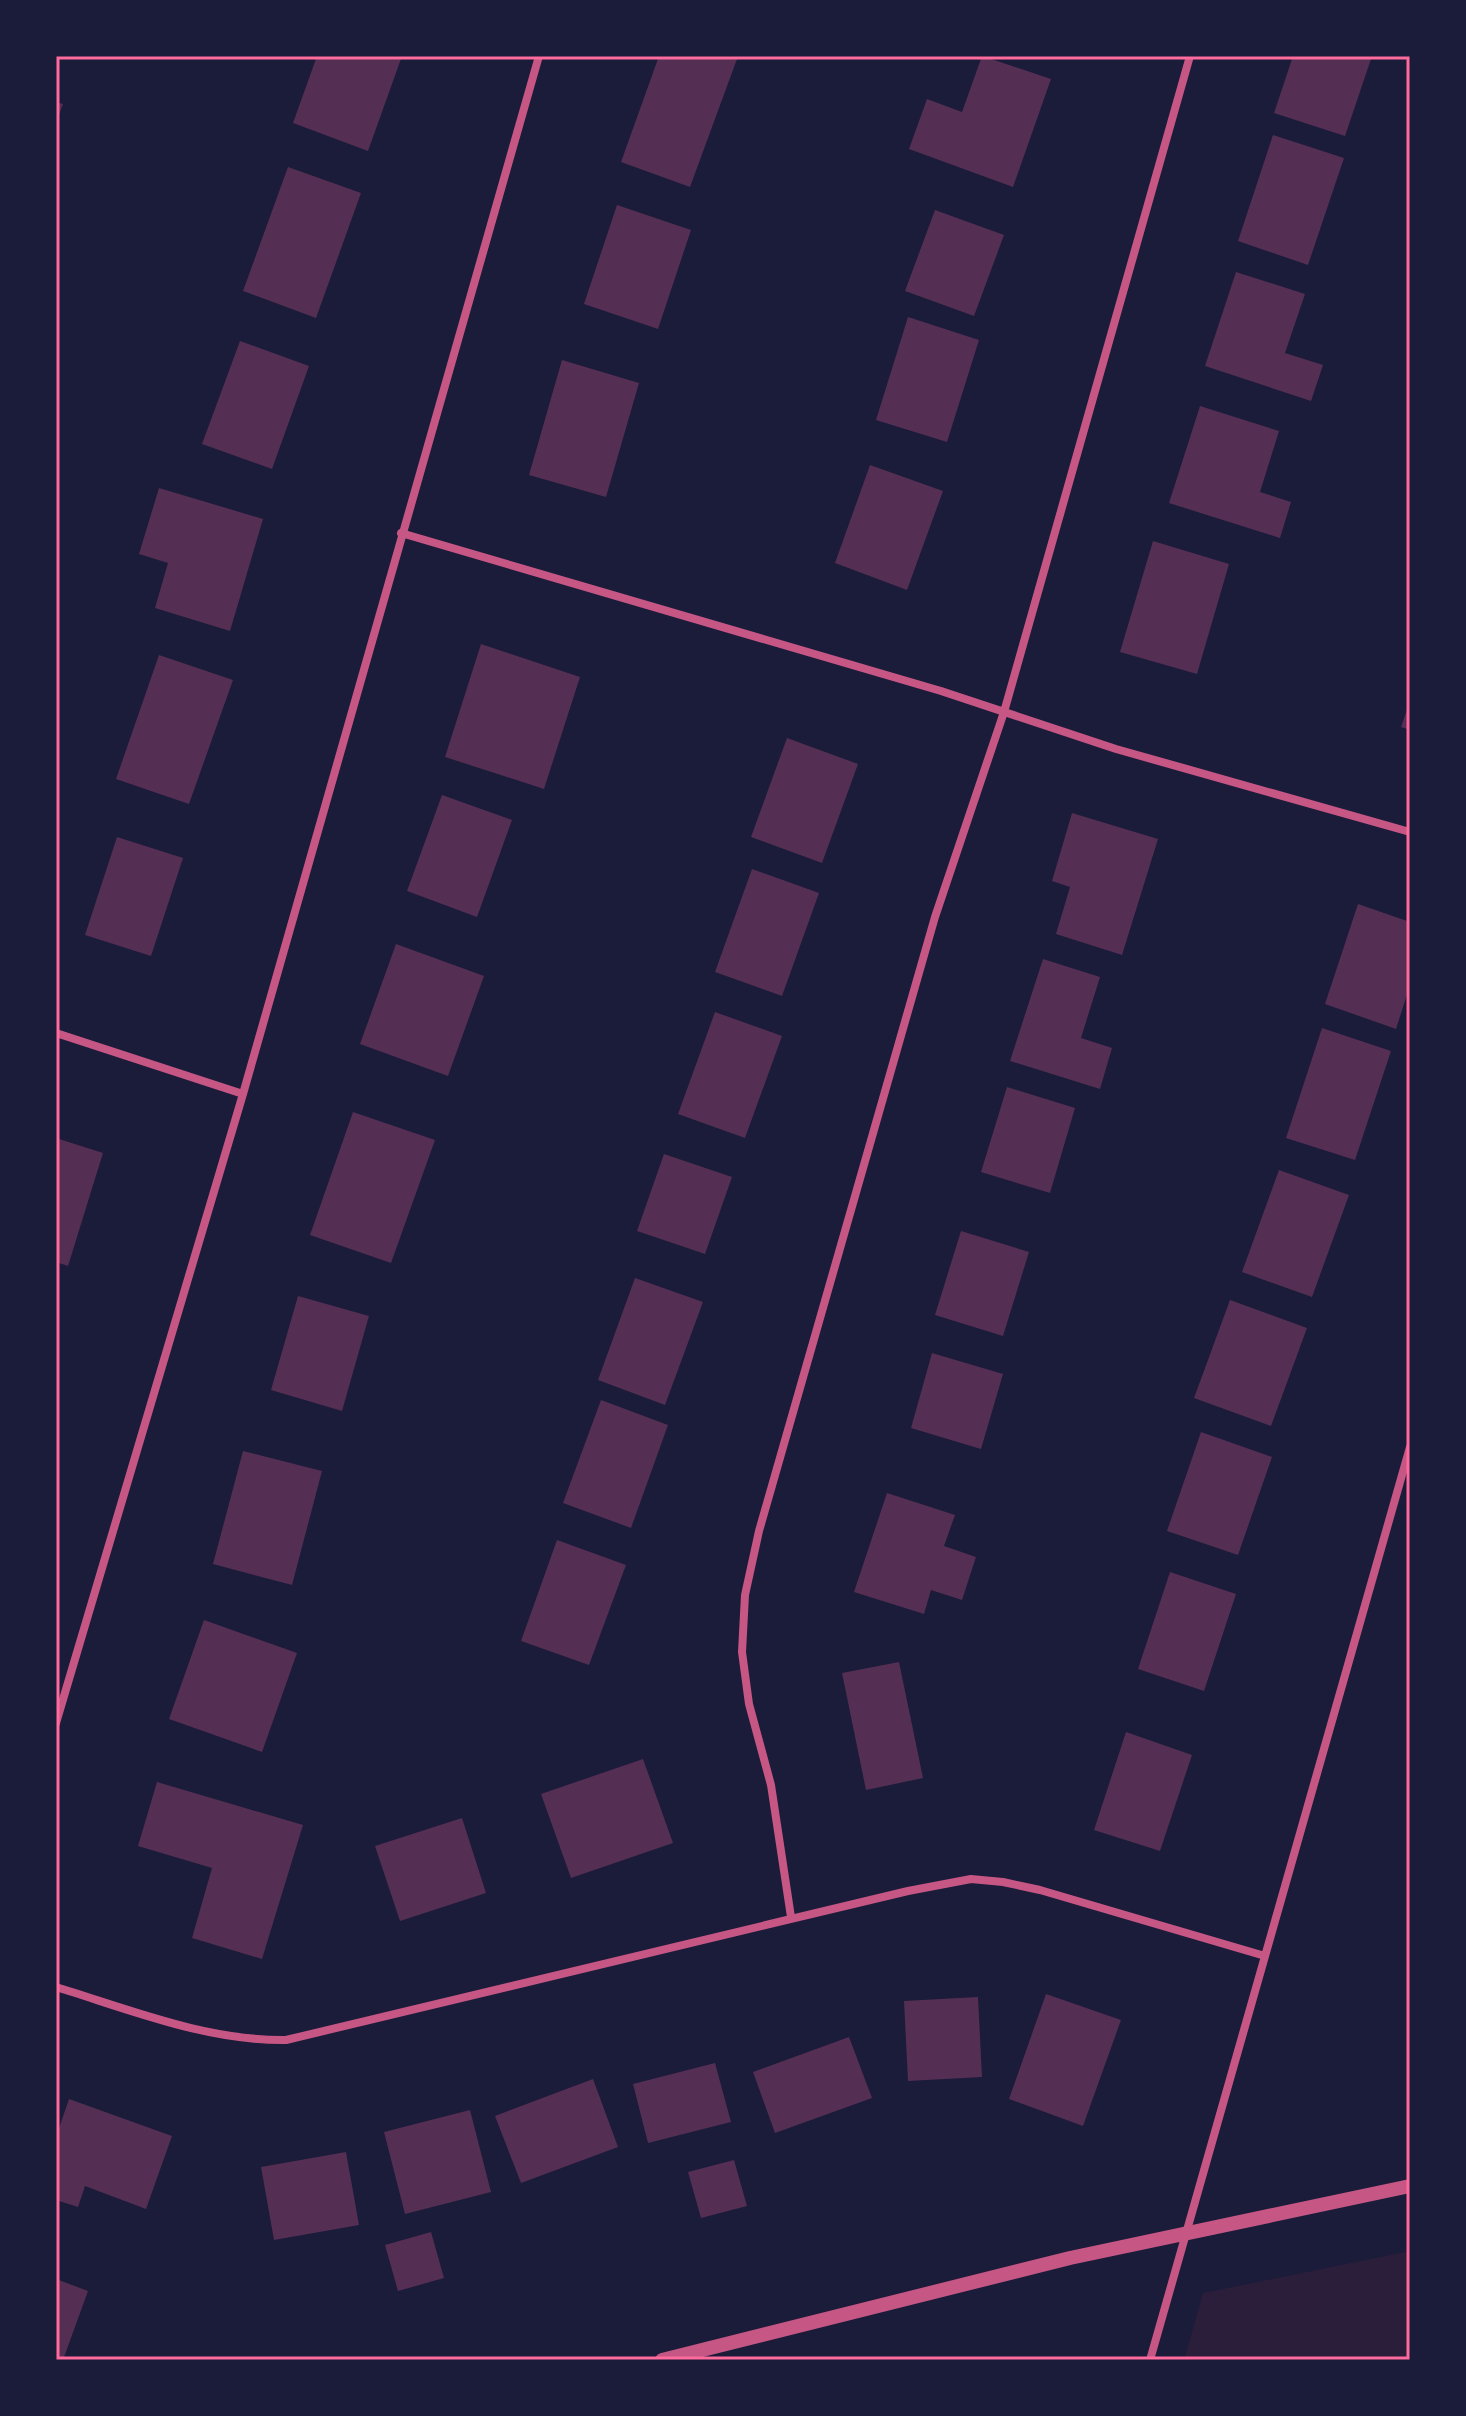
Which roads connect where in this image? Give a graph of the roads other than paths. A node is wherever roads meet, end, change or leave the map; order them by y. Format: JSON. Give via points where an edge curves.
{"nodes":[{"id":1,"x":539,"y":56,"type":"edge"},
{"id":2,"x":1190,"y":56,"type":"edge"},
{"id":3,"x":401,"y":533,"type":"junction"},
{"id":4,"x":1004,"y":712,"type":"junction"},
{"id":5,"x":1410,"y":832,"type":"edge"},
{"id":6,"x":56,"y":1033,"type":"edge"},
{"id":7,"x":243,"y":1094,"type":"junction"},
{"id":8,"x":1410,"y":1447,"type":"edge"},
{"id":9,"x":56,"y":1723,"type":"edge"},
{"id":10,"x":791,"y":1917,"type":"junction"},
{"id":11,"x":1265,"y":1956,"type":"junction"},
{"id":12,"x":56,"y":1987,"type":"edge"},
{"id":13,"x":1410,"y":2186,"type":"edge"},
{"id":14,"x":1187,"y":2234,"type":"junction"},
{"id":15,"x":662,"y":2360,"type":"edge"},
{"id":16,"x":1150,"y":2360,"type":"edge"}],
"edges":[{"from":1,"to":3,"type":"street"},
{"from":2,"to":4,"type":"street"},
{"from":3,"to":4,"type":"street"},
{"from":3,"to":7,"type":"street"},
{"from":4,"to":5,"type":"street"},
{"from":4,"to":10,"type":"street","via":[[935,917],[745,1595],[742,1652],[749,1704],[771,1785]]},
{"from":6,"to":7,"type":"street"},
{"from":7,"to":9,"type":"street"},
{"from":8,"to":11,"type":"street"},
{"from":10,"to":11,"type":"street","via":[[971,1879],[1040,1890]]},
{"from":10,"to":12,"type":"street","via":[[286,2040],[218,2035]]},
{"from":11,"to":14,"type":"street"},
{"from":13,"to":14,"type":"street"},
{"from":14,"to":15,"type":"street"},
{"from":14,"to":16,"type":"street"}]}
